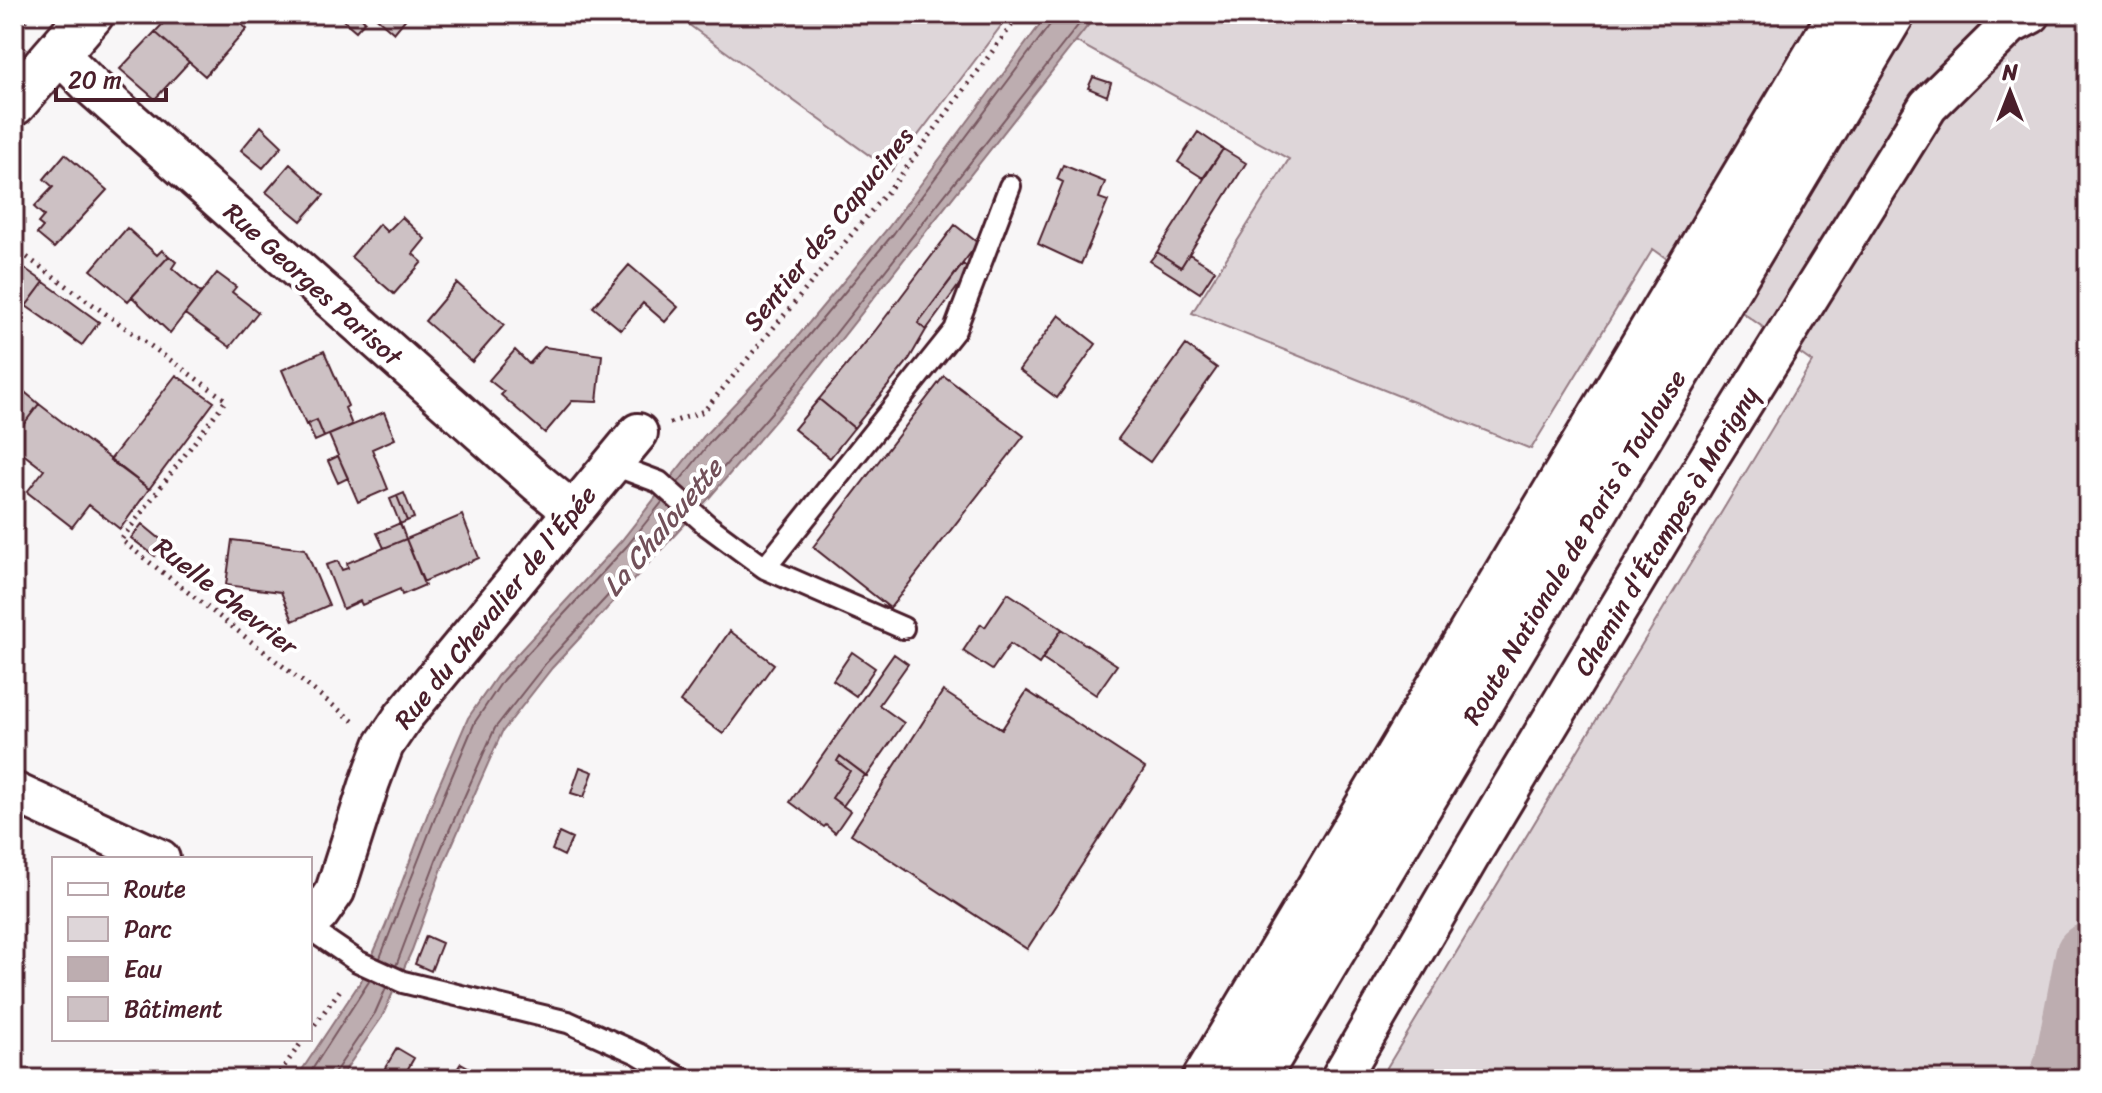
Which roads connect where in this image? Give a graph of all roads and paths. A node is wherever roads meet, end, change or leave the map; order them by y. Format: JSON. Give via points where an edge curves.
{"nodes":[{"id":1,"x":31,"y":14,"type":"edge"},
{"id":2,"x":91,"y":14,"type":"edge"},
{"id":3,"x":1020,"y":14,"type":"edge"},
{"id":4,"x":1841,"y":14,"type":"edge"},
{"id":5,"x":1892,"y":14,"type":"edge"},
{"id":6,"x":2031,"y":14,"type":"edge"},
{"id":7,"x":14,"y":33,"type":"edge"},
{"id":8,"x":58,"y":53,"type":"junction"},
{"id":9,"x":14,"y":103,"type":"edge"},
{"id":10,"x":1010,"y":186,"type":"dead end"},
{"id":11,"x":14,"y":248,"type":"edge"},
{"id":12,"x":638,"y":433,"type":"joint"},
{"id":13,"x":611,"y":464,"type":"junction"},
{"id":14,"x":572,"y":511,"type":"junction"},
{"id":15,"x":765,"y":568,"type":"junction"},
{"id":16,"x":903,"y":628,"type":"dead end"},
{"id":17,"x":384,"y":745,"type":"junction"},
{"id":18,"x":14,"y":792,"type":"edge"},
{"id":19,"x":156,"y":857,"type":"edge"},
{"id":20,"x":312,"y":919,"type":"edge"},
{"id":21,"x":312,"y":930,"type":"edge"},
{"id":22,"x":357,"y":961,"type":"junction"},
{"id":23,"x":312,"y":1028,"type":"edge"},
{"id":24,"x":303,"y":1041,"type":"edge"},
{"id":25,"x":275,"y":1079,"type":"edge"},
{"id":26,"x":682,"y":1079,"type":"edge"},
{"id":27,"x":1205,"y":1079,"type":"edge"},
{"id":28,"x":1256,"y":1079,"type":"edge"},
{"id":29,"x":1340,"y":1079,"type":"edge"}],
"edges":[{"from":1,"to":7,"type":"path"},
{"from":2,"to":8,"type":"main road"},
{"from":3,"to":12,"type":"path","name":"Sentier des Capucines","via":[[898,179],[704,411]]},
{"from":4,"to":27,"type":"main road","name":"Route Nationale de Paris à Toulouse"},
{"from":5,"to":28,"type":"main road","name":"Route Nationale de Paris à Toulouse"},
{"from":6,"to":29,"type":"street","name":"Chemin d'Étampes à Morigny","via":[[2010,25],[1928,106],[1710,456]]},
{"from":8,"to":9,"type":"main road"},
{"from":8,"to":14,"type":"street","name":"Rue Georges Parisot"},
{"from":10,"to":15,"type":"lane","via":[[955,330]]},
{"from":11,"to":17,"type":"path","name":"Ruelle Chevrier","via":[[226,400],[121,540]]},
{"from":12,"to":13,"type":"street","name":"Rue du Chevalier de l'Épée"},
{"from":13,"to":14,"type":"street","name":"Rue du Chevalier de l'Épée"},
{"from":13,"to":15,"type":"lane","via":[[659,482]]},
{"from":14,"to":17,"type":"street","name":"Rue du Chevalier de l'Épée"},
{"from":15,"to":16,"type":"lane"},
{"from":17,"to":20,"type":"street","name":"Rue du Chevalier de l'Épée","via":[[335,891]]},
{"from":18,"to":19,"type":"street"},
{"from":21,"to":22,"type":"lane"},
{"from":22,"to":23,"type":"path"},
{"from":22,"to":26,"type":"lane","via":[[403,982],[568,1022]]},
{"from":24,"to":25,"type":"path"}]}
